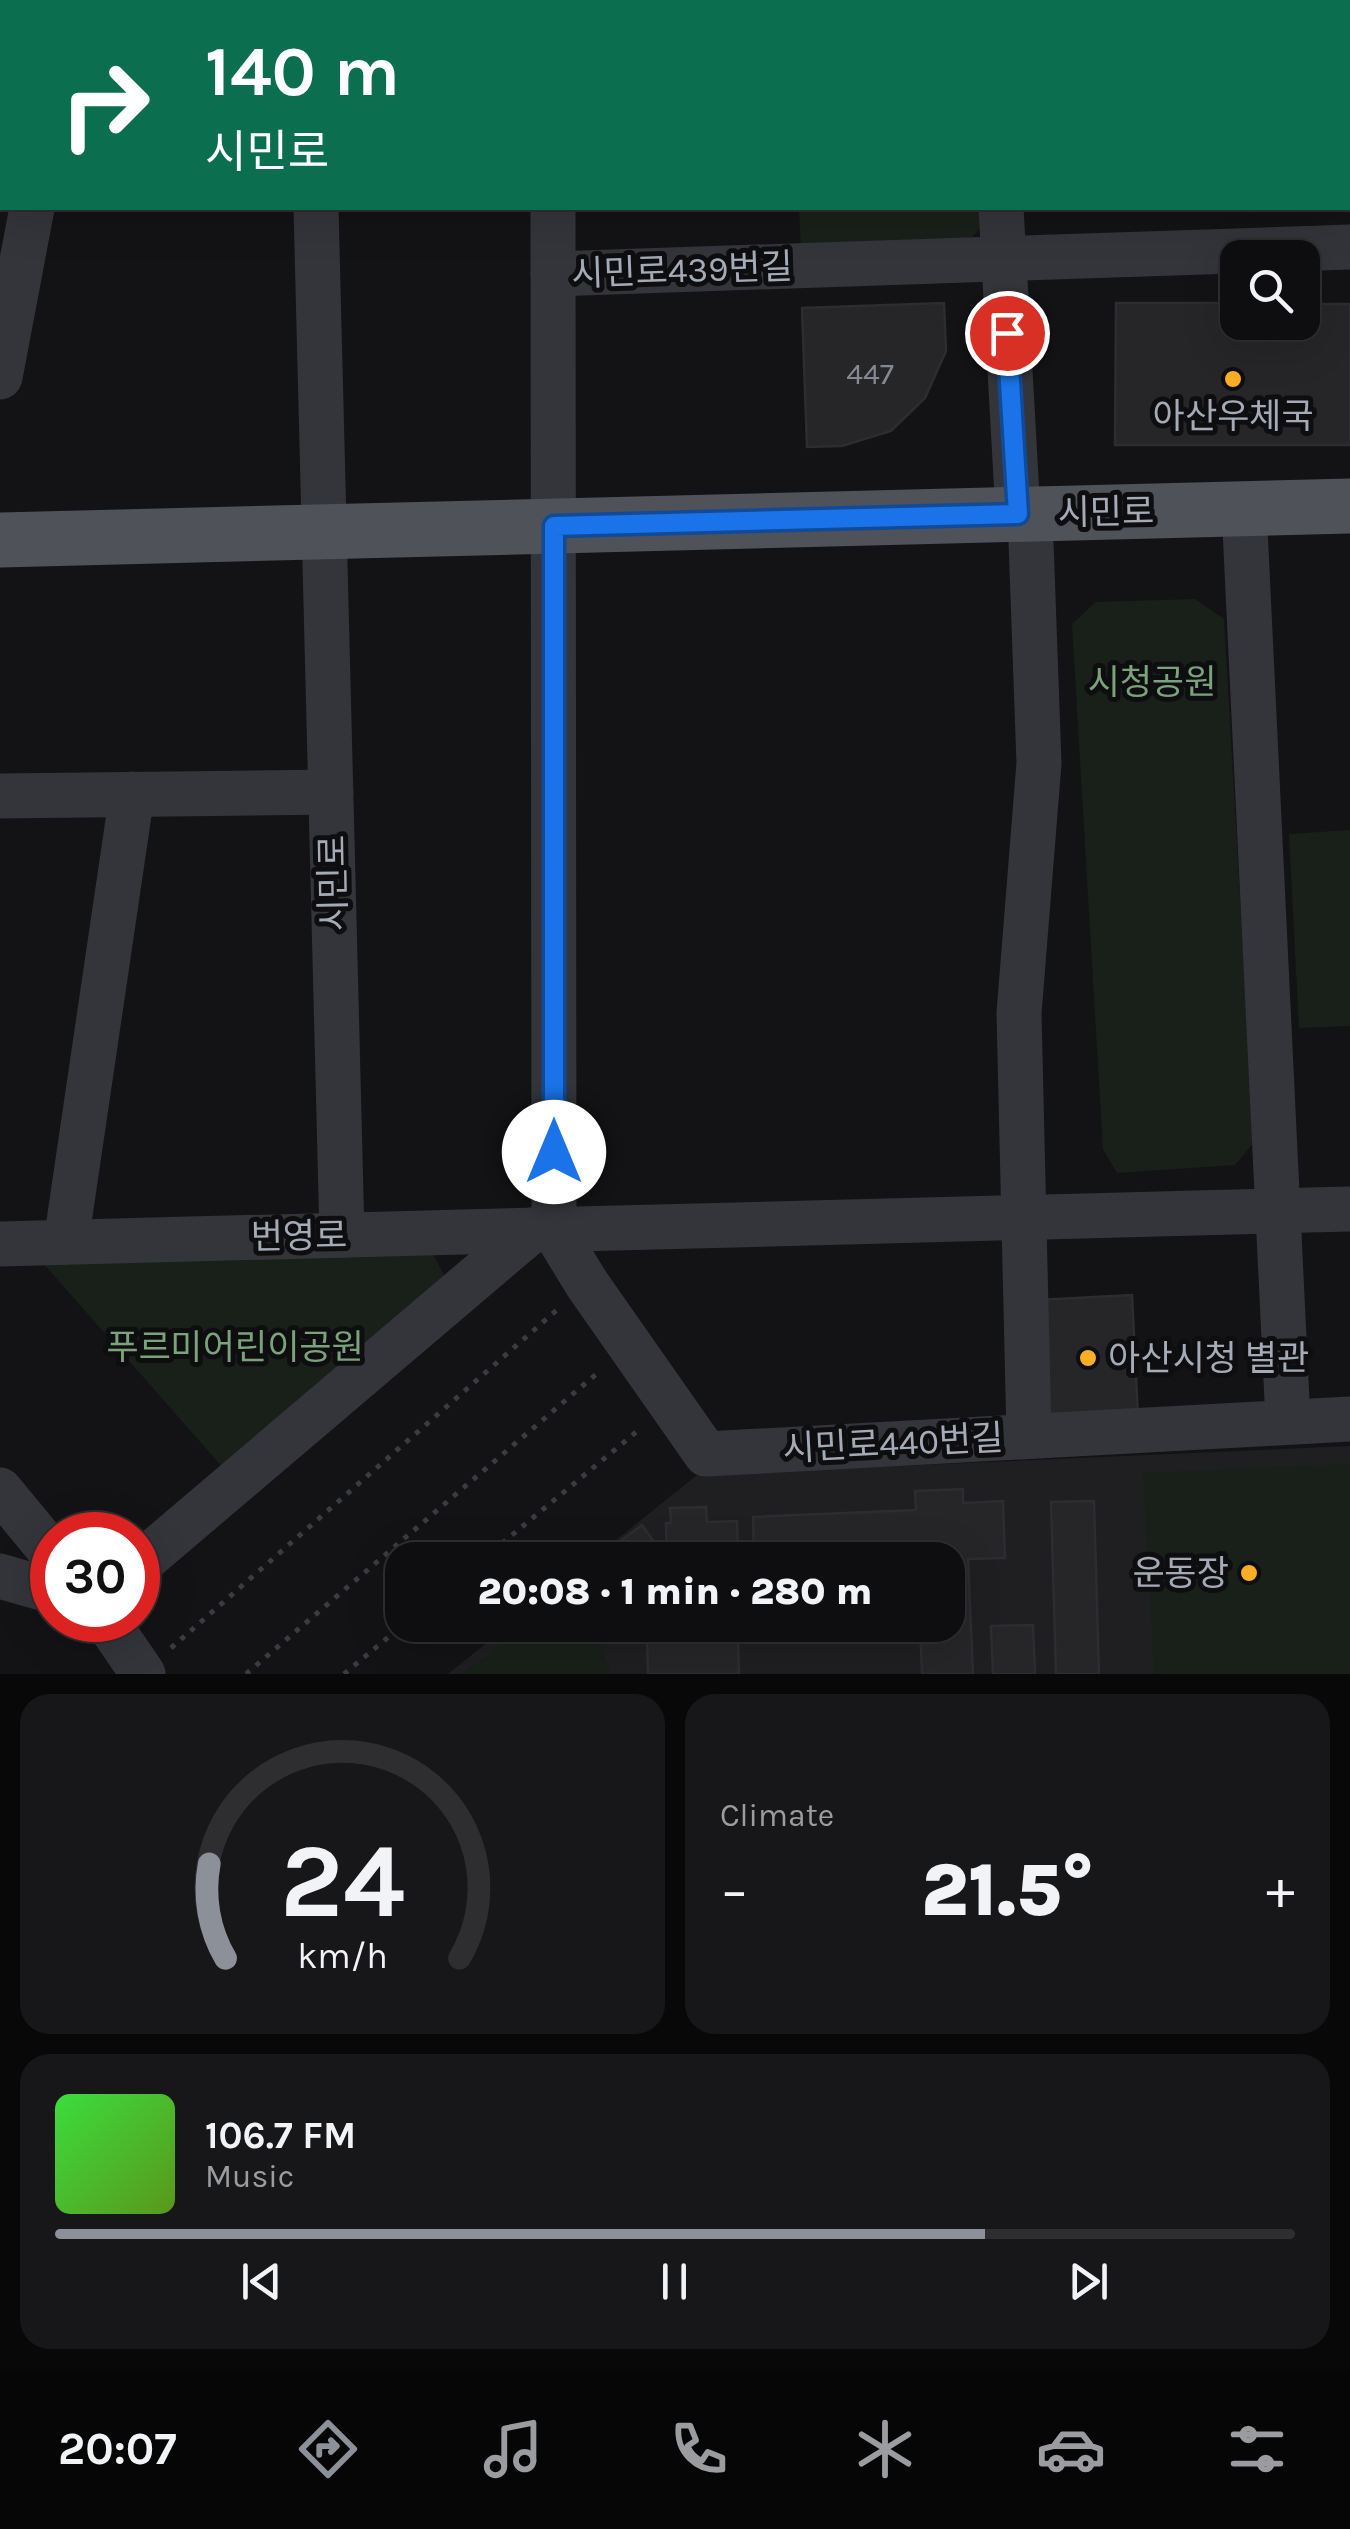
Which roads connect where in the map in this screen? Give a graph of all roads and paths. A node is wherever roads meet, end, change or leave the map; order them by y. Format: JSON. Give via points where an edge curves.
{"nodes":[{"id":1,"x":14,"y":210,"type":"edge"},
{"id":2,"x":316,"y":210,"type":"edge"},
{"id":3,"x":553,"y":210,"type":"edge"},
{"id":4,"x":1001,"y":210,"type":"edge"},
{"id":5,"x":1350,"y":247,"type":"edge"},
{"id":6,"x":1003,"y":260,"type":"junction"},
{"id":7,"x":554,"y":274,"type":"junction"},
{"id":8,"x":0,"y":377,"type":"edge"},
{"id":9,"x":1350,"y":506,"type":"edge"},
{"id":10,"x":1244,"y":508,"type":"junction"},
{"id":11,"x":1024,"y":514,"type":"junction"},
{"id":12,"x":554,"y":526,"type":"junction"},
{"id":13,"x":323,"y":532,"type":"junction"},
{"id":14,"x":0,"y":540,"type":"edge"},
{"id":15,"x":331,"y":792,"type":"junction"},
{"id":16,"x":132,"y":794,"type":"junction"},
{"id":17,"x":0,"y":796,"type":"edge"},
{"id":18,"x":1350,"y":1209,"type":"edge"},
{"id":19,"x":1279,"y":1211,"type":"junction"},
{"id":20,"x":1024,"y":1217,"type":"junction"},
{"id":21,"x":543,"y":1230,"type":"junction"},
{"id":22,"x":342,"y":1235,"type":"junction"},
{"id":23,"x":66,"y":1242,"type":"junction"},
{"id":24,"x":0,"y":1244,"type":"edge"},
{"id":25,"x":587,"y":1284,"type":"junction"},
{"id":26,"x":629,"y":1345,"type":"junction"},
{"id":27,"x":670,"y":1404,"type":"junction"},
{"id":28,"x":1350,"y":1419,"type":"edge"},
{"id":29,"x":1288,"y":1421,"type":"junction"},
{"id":30,"x":1029,"y":1435,"type":"junction"},
{"id":31,"x":0,"y":1490,"type":"edge"},
{"id":32,"x":30,"y":1526,"type":"edge"},
{"id":33,"x":504,"y":1542,"type":"edge"},
{"id":34,"x":160,"y":1547,"type":"edge"},
{"id":35,"x":0,"y":1576,"type":"edge"},
{"id":36,"x":30,"y":1585,"type":"edge"},
{"id":37,"x":385,"y":1640,"type":"edge"},
{"id":38,"x":121,"y":1642,"type":"edge"},
{"id":39,"x":143,"y":1673,"type":"edge"},
{"id":40,"x":246,"y":1674,"type":"edge"},
{"id":41,"x":344,"y":1674,"type":"edge"}],
"edges":[{"from":1,"to":8,"type":"street"},
{"from":2,"to":13,"type":"street"},
{"from":3,"to":7,"type":"street"},
{"from":4,"to":6,"type":"street"},
{"from":5,"to":6,"type":"street","name":"시민로439번길"},
{"from":6,"to":7,"type":"street","name":"시민로439번길"},
{"from":6,"to":11,"type":"street"},
{"from":7,"to":12,"type":"street","name":"시민로439번길"},
{"from":9,"to":10,"type":"main road","name":"시민로"},
{"from":10,"to":11,"type":"main road","name":"시민로"},
{"from":10,"to":19,"type":"street"},
{"from":11,"to":12,"type":"main road","name":"시민로"},
{"from":11,"to":20,"type":"street","via":[[1039,763],[1019,1013]]},
{"from":12,"to":13,"type":"main road","name":"시민로"},
{"from":12,"to":21,"type":"street"},
{"from":13,"to":14,"type":"main road","name":"시민로"},
{"from":13,"to":15,"type":"street","name":"시민로"},
{"from":15,"to":16,"type":"street"},
{"from":15,"to":22,"type":"street","name":"시민로"},
{"from":16,"to":17,"type":"street"},
{"from":16,"to":23,"type":"street"},
{"from":18,"to":19,"type":"street"},
{"from":19,"to":20,"type":"street"},
{"from":19,"to":29,"type":"street"},
{"from":20,"to":21,"type":"street"},
{"from":20,"to":30,"type":"street"},
{"from":21,"to":22,"type":"street","name":"번영로"},
{"from":21,"to":25,"type":"street","name":"시민로440번길"},
{"from":21,"to":34,"type":"street"},
{"from":22,"to":23,"type":"street","name":"번영로"},
{"from":23,"to":24,"type":"street","name":"번영로"},
{"from":25,"to":26,"type":"street","name":"시민로440번길"},
{"from":25,"to":39,"type":"path"},
{"from":26,"to":27,"type":"street","name":"시민로440번길"},
{"from":26,"to":40,"type":"path"},
{"from":27,"to":30,"type":"street","name":"시민로440번길","via":[[706,1454]]},
{"from":27,"to":33,"type":"path"},
{"from":28,"to":29,"type":"street","name":"시민로440번길"},
{"from":29,"to":30,"type":"street","name":"시민로440번길"},
{"from":31,"to":32,"type":"street"},
{"from":35,"to":36,"type":"street"},
{"from":37,"to":41,"type":"path"},
{"from":38,"to":39,"type":"street"}]}
